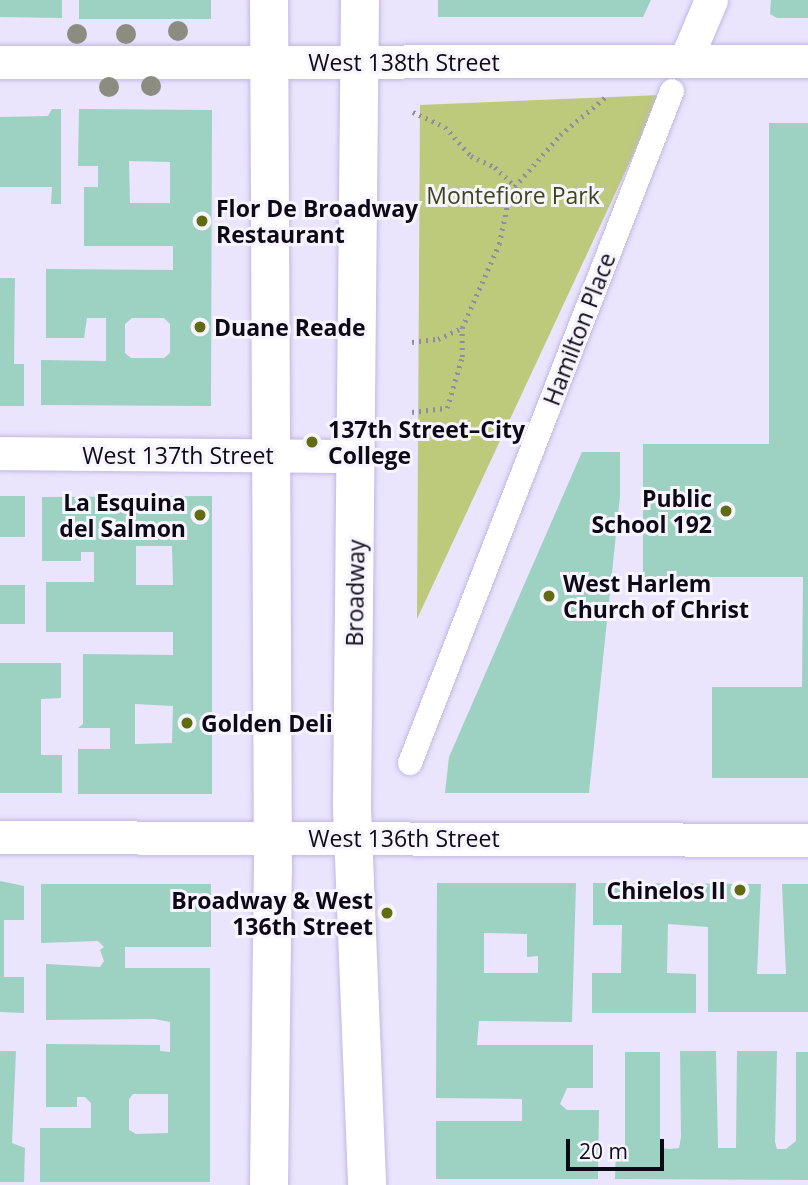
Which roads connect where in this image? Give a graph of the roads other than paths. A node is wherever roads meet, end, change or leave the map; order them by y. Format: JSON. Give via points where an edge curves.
{"nodes":[{"id":1,"x":269,"y":0,"type":"edge"},
{"id":2,"x":360,"y":0,"type":"edge"},
{"id":3,"x":711,"y":0,"type":"edge"},
{"id":4,"x":268,"y":61,"type":"junction"},
{"id":5,"x":808,"y":61,"type":"edge"},
{"id":6,"x":0,"y":62,"type":"edge"},
{"id":7,"x":359,"y":63,"type":"junction"},
{"id":8,"x":678,"y":76,"type":"junction"},
{"id":9,"x":0,"y":453,"type":"edge"},
{"id":10,"x":270,"y":455,"type":"junction"},
{"id":11,"x":357,"y":456,"type":"junction"},
{"id":12,"x":410,"y":763,"type":"dead end"},
{"id":13,"x":0,"y":837,"type":"edge"},
{"id":14,"x":353,"y":837,"type":"junction"},
{"id":15,"x":273,"y":838,"type":"junction"},
{"id":16,"x":808,"y":840,"type":"edge"},
{"id":17,"x":269,"y":1185,"type":"edge"},
{"id":18,"x":367,"y":1185,"type":"edge"}],
"edges":[{"from":1,"to":4,"type":"main road"},
{"from":2,"to":7,"type":"main road","name":"Broadway"},
{"from":3,"to":8,"type":"street","name":"Hamilton Place"},
{"from":4,"to":6,"type":"street","name":"West 138th Street"},
{"from":4,"to":7,"type":"street","name":"West 138th Street"},
{"from":4,"to":10,"type":"main road"},
{"from":5,"to":8,"type":"street","name":"West 138th Street"},
{"from":7,"to":8,"type":"street","name":"West 138th Street"},
{"from":7,"to":11,"type":"main road","name":"Broadway"},
{"from":8,"to":12,"type":"street","name":"Hamilton Place"},
{"from":9,"to":10,"type":"street","name":"West 137th Street"},
{"from":10,"to":11,"type":"street","name":"West 137th Street"},
{"from":10,"to":15,"type":"main road"},
{"from":11,"to":14,"type":"main road","name":"Broadway"},
{"from":13,"to":15,"type":"street","name":"West 136th Street"},
{"from":14,"to":15,"type":"street","name":"West 136th Street"},
{"from":14,"to":16,"type":"street","name":"West 136th Street"},
{"from":14,"to":18,"type":"main road","name":"Broadway"},
{"from":15,"to":17,"type":"main road"}]}
